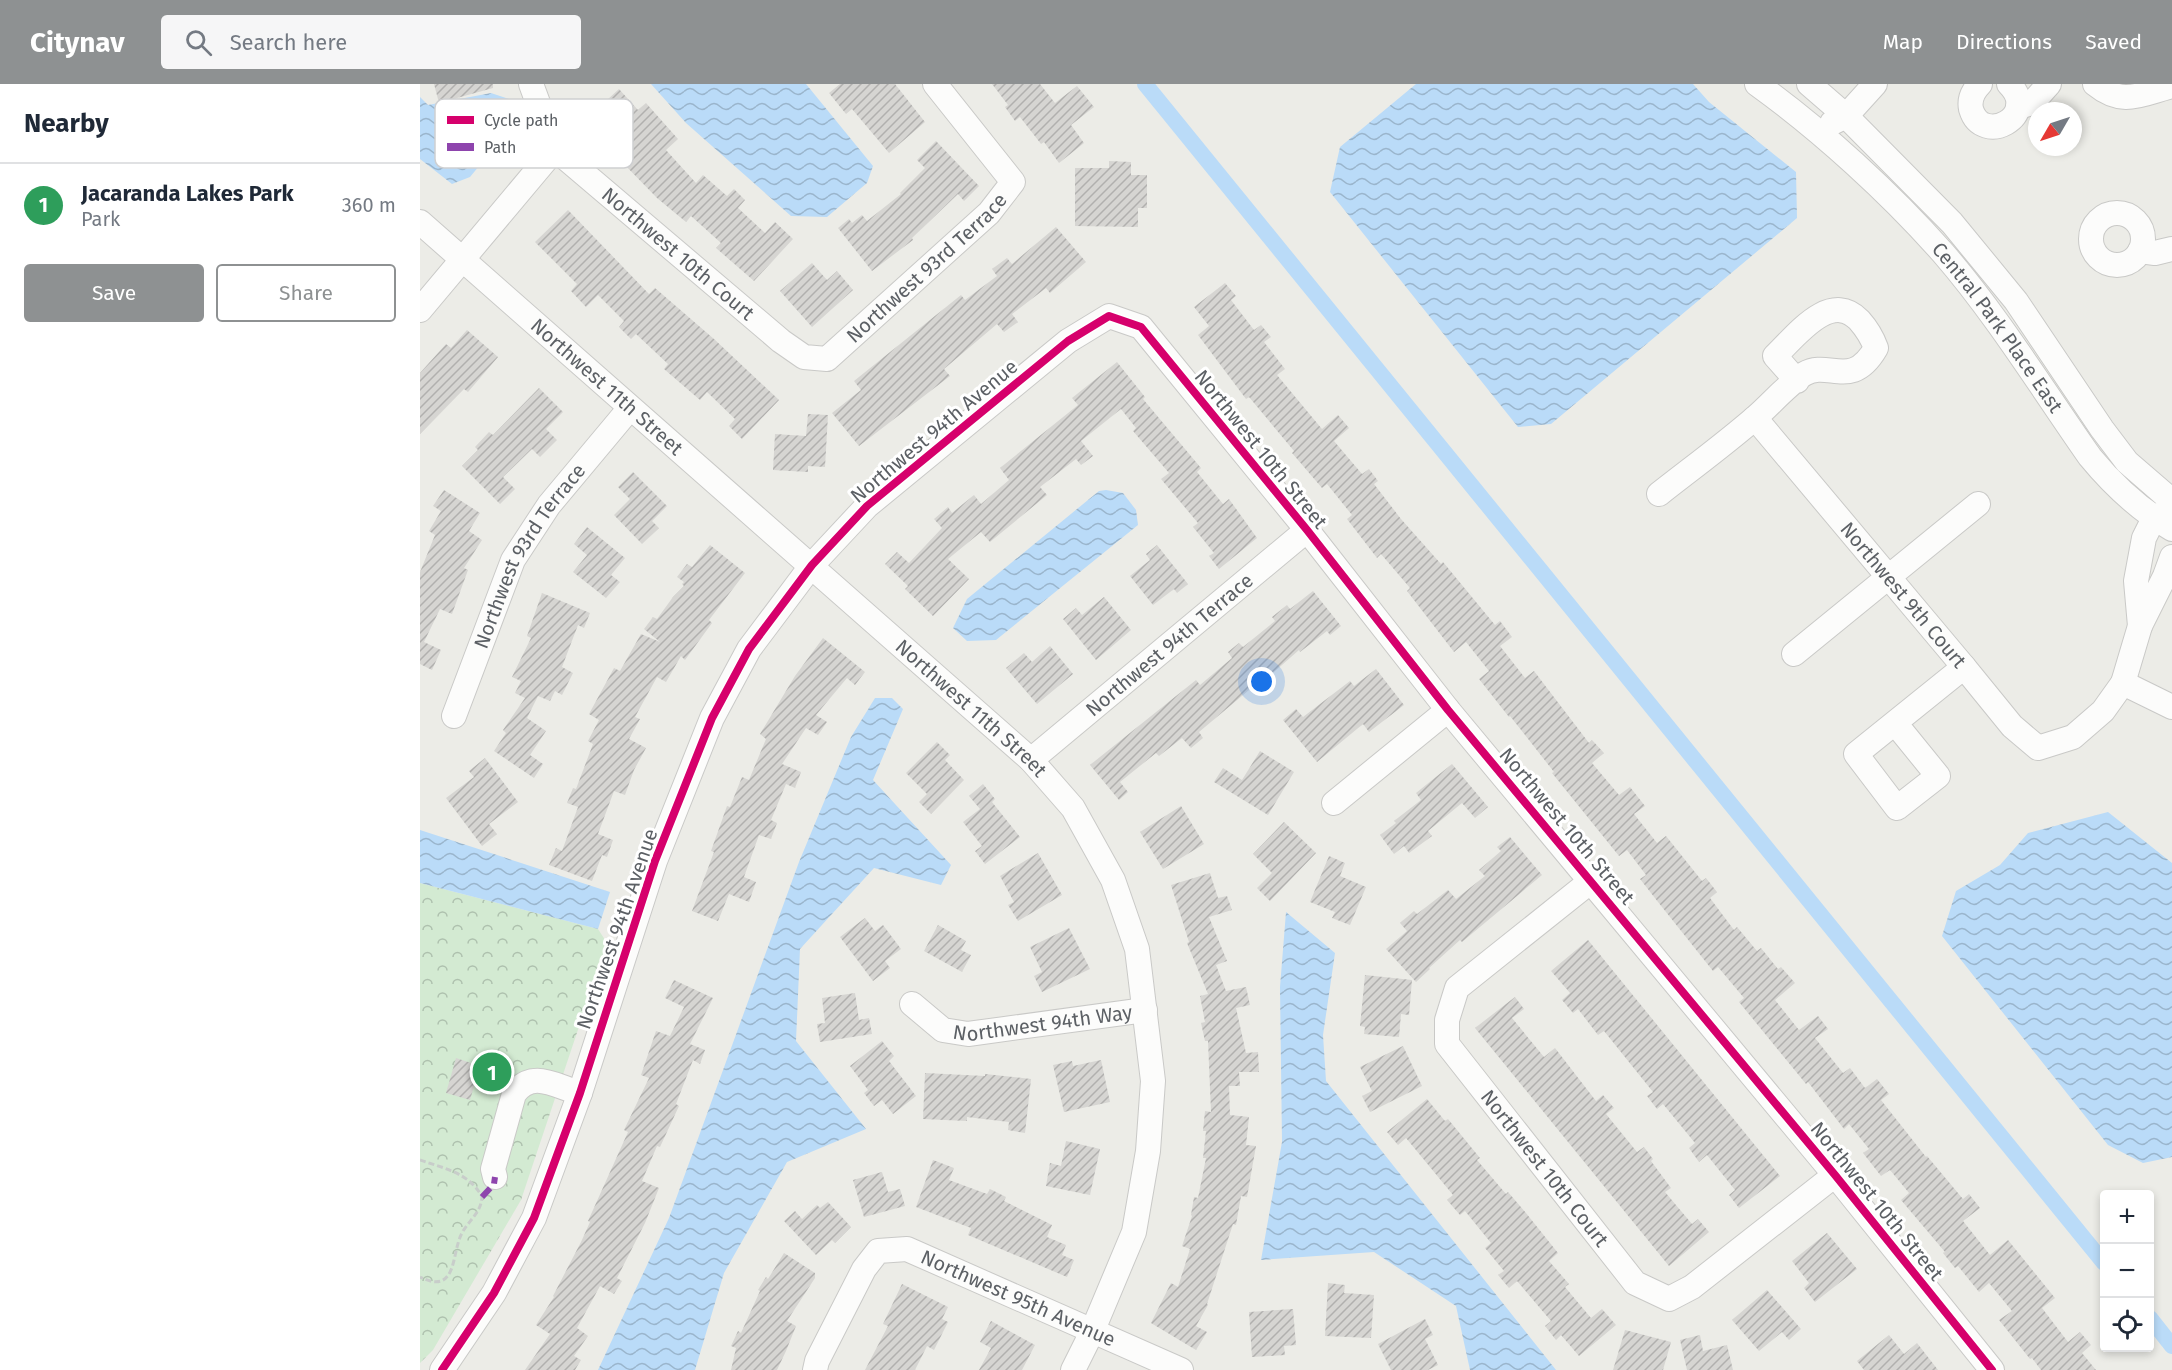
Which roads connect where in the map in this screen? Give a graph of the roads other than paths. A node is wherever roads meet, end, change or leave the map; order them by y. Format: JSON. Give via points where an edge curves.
{"nodes":[{"id":1,"x":531,"y":84,"type":"edge"},
{"id":2,"x":934,"y":84,"type":"edge"},
{"id":3,"x":1757,"y":84,"type":"edge"},
{"id":4,"x":1809,"y":84,"type":"edge"},
{"id":5,"x":1875,"y":84,"type":"edge"},
{"id":6,"x":1980,"y":84,"type":"edge"},
{"id":7,"x":2009,"y":84,"type":"edge"},
{"id":8,"x":2049,"y":84,"type":"edge"},
{"id":9,"x":2095,"y":84,"type":"edge"},
{"id":10,"x":2172,"y":86,"type":"edge"},
{"id":11,"x":537,"y":99,"type":"edge"},
{"id":12,"x":1840,"y":100,"type":"edge"},
{"id":13,"x":2018,"y":107,"type":"junction"},
{"id":14,"x":1816,"y":130,"type":"junction"},
{"id":15,"x":539,"y":168,"type":"edge"},
{"id":16,"x":577,"y":168,"type":"edge"},
{"id":17,"x":420,"y":222,"type":"edge"},
{"id":18,"x":2172,"y":249,"type":"edge"},
{"id":19,"x":2140,"y":251,"type":"dead end"},
{"id":20,"x":462,"y":260,"type":"junction"},
{"id":21,"x":420,"y":310,"type":"edge"},
{"id":22,"x":1109,"y":316,"type":"joint"},
{"id":23,"x":804,"y":357,"type":"joint"},
{"id":24,"x":1797,"y":381,"type":"dead end"},
{"id":25,"x":630,"y":408,"type":"junction"},
{"id":26,"x":1755,"y":418,"type":"junction"},
{"id":27,"x":1659,"y":494,"type":"dead end"},
{"id":28,"x":2172,"y":501,"type":"edge"},
{"id":29,"x":1978,"y":504,"type":"dead end"},
{"id":30,"x":2166,"y":518,"type":"edge"},
{"id":31,"x":1307,"y":530,"type":"junction"},
{"id":32,"x":2172,"y":557,"type":"edge"},
{"id":33,"x":812,"y":565,"type":"junction"},
{"id":34,"x":1889,"y":577,"type":"junction"},
{"id":35,"x":2140,"y":627,"type":"junction"},
{"id":36,"x":1794,"y":654,"type":"dead end"},
{"id":37,"x":1964,"y":667,"type":"junction"},
{"id":38,"x":2123,"y":683,"type":"junction"},
{"id":39,"x":2172,"y":707,"type":"edge"},
{"id":40,"x":1448,"y":710,"type":"junction"},
{"id":41,"x":454,"y":716,"type":"dead end"},
{"id":42,"x":1895,"y":723,"type":"junction"},
{"id":43,"x":1031,"y":760,"type":"junction"},
{"id":44,"x":1334,"y":803,"type":"dead end"},
{"id":45,"x":1591,"y":881,"type":"junction"},
{"id":46,"x":912,"y":1004,"type":"dead end"},
{"id":47,"x":1145,"y":1010,"type":"junction"},
{"id":48,"x":580,"y":1093,"type":"junction"},
{"id":49,"x":1835,"y":1175,"type":"junction"},
{"id":50,"x":495,"y":1177,"type":"dead end"},
{"id":51,"x":1092,"y":1332,"type":"junction"},
{"id":52,"x":442,"y":1370,"type":"edge"},
{"id":53,"x":815,"y":1370,"type":"edge"},
{"id":54,"x":1073,"y":1370,"type":"edge"},
{"id":55,"x":1181,"y":1370,"type":"edge"},
{"id":56,"x":1992,"y":1370,"type":"edge"}],
"edges":[{"from":1,"to":11,"type":"street"},
{"from":2,"to":23,"type":"street","name":"Northwest 93rd Terrace","via":[[1013,182],[989,213],[827,359]]},
{"from":3,"to":14,"type":"street","name":"Central Park Place East"},
{"from":4,"to":12,"type":"street","name":"Central Park Place East"},
{"from":5,"to":12,"type":"street"},
{"from":6,"to":13,"type":"street","via":[[1974,90],[1971,108],[1981,123],[2008,123]]},
{"from":7,"to":13,"type":"street","via":[[2018,98]]},
{"from":8,"to":13,"type":"street","via":[[2032,103]]},
{"from":9,"to":10,"type":"street","via":[[2105,93],[2124,99]]},
{"from":12,"to":14,"type":"street"},
{"from":12,"to":28,"type":"street","name":"Central Park Place East","via":[[1952,223],[2016,301],[2127,462]]},
{"from":14,"to":30,"type":"street","name":"Central Park Place East","via":[[1943,254],[2109,481]]},
{"from":15,"to":20,"type":"street"},
{"from":16,"to":23,"type":"street","name":"Northwest 10th Court"},
{"from":17,"to":20,"type":"street","name":"Northwest 11th Street"},
{"from":18,"to":19,"type":"street","via":[[2155,254]]},
{"from":20,"to":21,"type":"street"},
{"from":20,"to":25,"type":"street","name":"Northwest 11th Street"},
{"from":22,"to":31,"type":"street","name":"Northwest 10th Street","via":[[1141,327]]},
{"from":22,"to":33,"type":"street","name":"Northwest 94th Avenue","via":[[1068,341],[867,506]]},
{"from":24,"to":26,"type":"street"},
{"from":25,"to":33,"type":"street","name":"Northwest 11th Street"},
{"from":25,"to":41,"type":"street","name":"Northwest 93rd Terrace","via":[[549,505],[513,560]]},
{"from":26,"to":27,"type":"street"},
{"from":26,"to":34,"type":"street","name":"Northwest 9th Court"},
{"from":29,"to":34,"type":"street"},
{"from":30,"to":35,"type":"street","via":[[2144,538],[2136,581]]},
{"from":31,"to":40,"type":"street","name":"Northwest 10th Street"},
{"from":31,"to":43,"type":"street","name":"Northwest 94th Terrace"},
{"from":32,"to":35,"type":"street"},
{"from":33,"to":43,"type":"street","name":"Northwest 11th Street"},
{"from":33,"to":48,"type":"street","name":"Northwest 94th Avenue","via":[[749,649],[712,718],[655,861]]},
{"from":34,"to":36,"type":"street"},
{"from":34,"to":37,"type":"street","name":"Northwest 9th Court"},
{"from":35,"to":38,"type":"street"},
{"from":37,"to":38,"type":"street","via":[[2012,726],[2038,748],[2073,737],[2103,711]]},
{"from":37,"to":42,"type":"street","name":"Northwest 9th Court"},
{"from":38,"to":39,"type":"street"},
{"from":40,"to":44,"type":"street"},
{"from":40,"to":45,"type":"street","name":"Northwest 10th Street"},
{"from":42,"to":42,"type":"street","name":"Northwest 9th Court","via":[[1856,754],[1897,808],[1938,776]]},
{"from":43,"to":47,"type":"street","name":"Northwest 11th Street","via":[[1073,808],[1113,880],[1137,949]]},
{"from":45,"to":49,"type":"street","name":"Northwest 10th Street"},
{"from":45,"to":49,"type":"street","name":"Northwest 10th Court","via":[[1457,988],[1447,1020],[1448,1044],[1635,1283],[1669,1299],[1692,1287]]},
{"from":46,"to":47,"type":"street","name":"Northwest 94th Way","via":[[943,1030],[968,1034]]},
{"from":47,"to":51,"type":"street","name":"Northwest 11th Street","via":[[1153,1081],[1148,1151],[1134,1232]]},
{"from":48,"to":50,"type":"street","via":[[535,1080],[519,1087],[493,1169]]},
{"from":48,"to":52,"type":"street","name":"Northwest 94th Avenue","via":[[534,1218],[494,1293]]},
{"from":49,"to":56,"type":"street","name":"Northwest 10th Street"},
{"from":51,"to":53,"type":"street","name":"Northwest 95th Avenue","via":[[907,1249],[878,1251],[864,1269]]},
{"from":51,"to":54,"type":"street","name":"Northwest 11th Street"},
{"from":51,"to":55,"type":"street","name":"Northwest 95th Avenue"}]}
